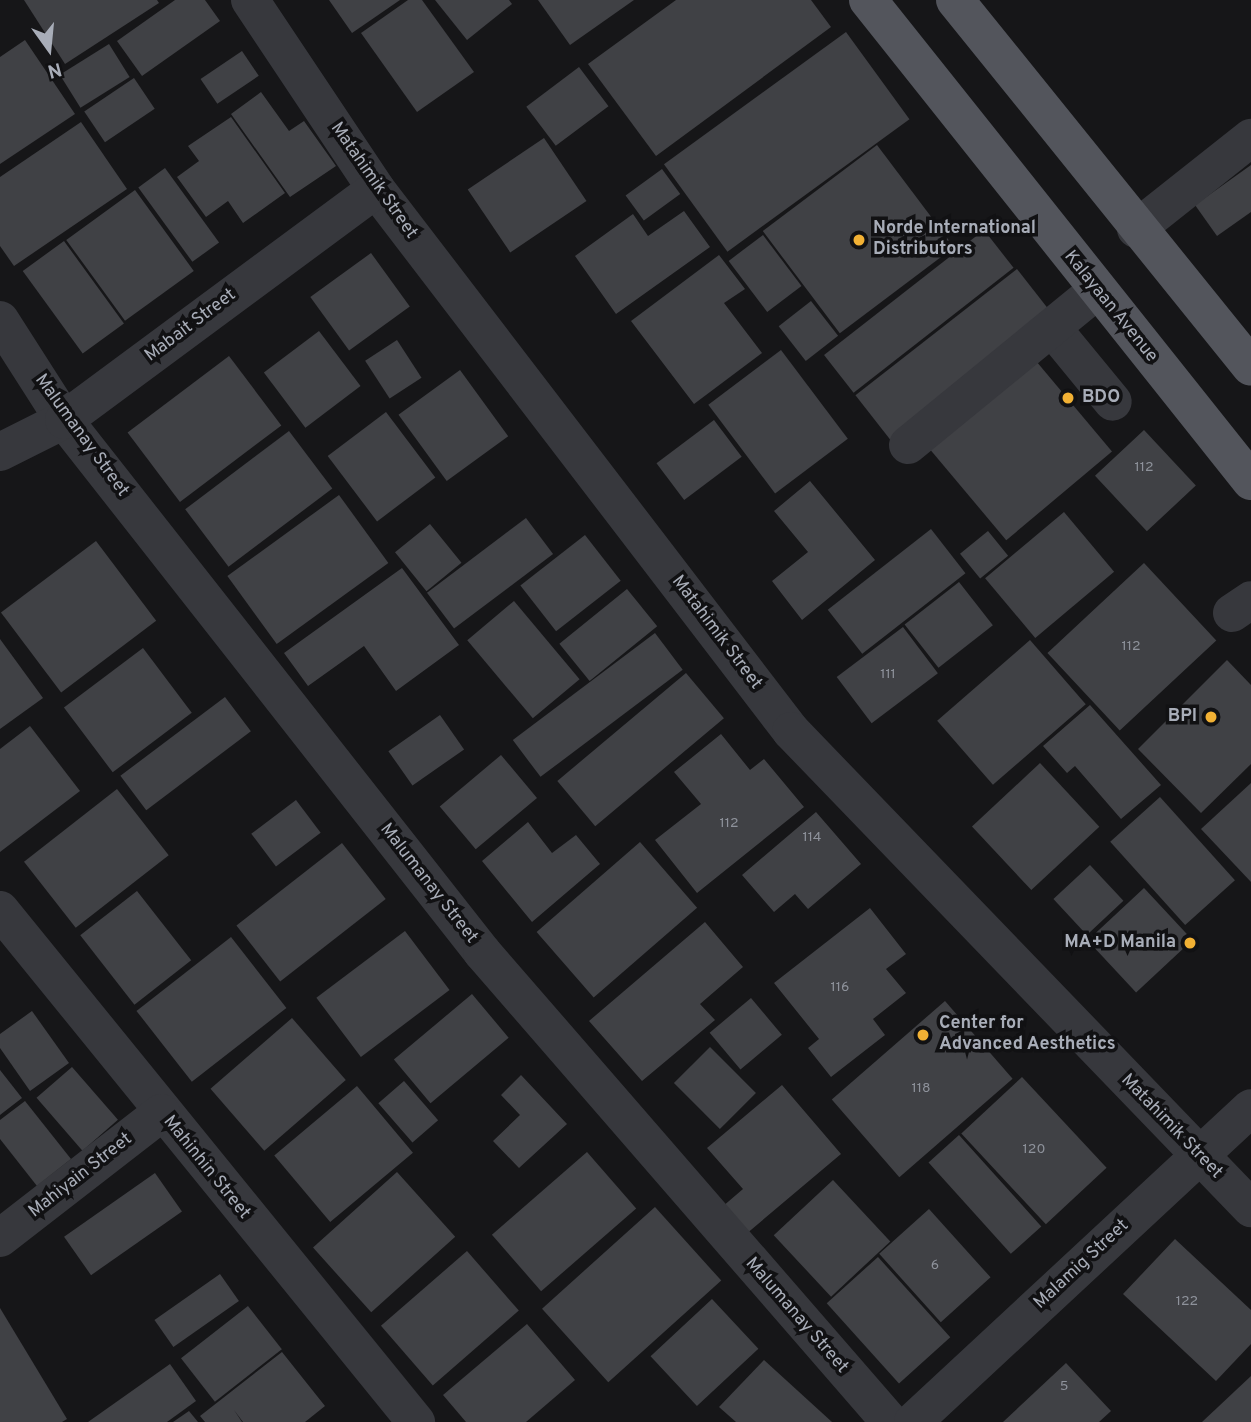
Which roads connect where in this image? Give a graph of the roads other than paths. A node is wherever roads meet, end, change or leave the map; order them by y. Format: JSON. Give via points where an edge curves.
{"nodes":[{"id":1,"x":250,"y":0,"type":"edge"},
{"id":2,"x":868,"y":0,"type":"edge"},
{"id":3,"x":955,"y":0,"type":"edge"},
{"id":4,"x":1251,"y":138,"type":"edge"},
{"id":5,"x":376,"y":189,"type":"junction"},
{"id":6,"x":1136,"y":229,"type":"junction"},
{"id":7,"x":1096,"y":291,"type":"junction"},
{"id":8,"x":0,"y":320,"type":"edge"},
{"id":9,"x":1053,"y":329,"type":"junction"},
{"id":10,"x":1251,"y":367,"type":"edge"},
{"id":11,"x":1113,"y":402,"type":"dead end"},
{"id":12,"x":65,"y":420,"type":"junction"},
{"id":13,"x":908,"y":445,"type":"dead end"},
{"id":14,"x":0,"y":452,"type":"edge"},
{"id":15,"x":1251,"y":481,"type":"edge"},
{"id":16,"x":0,"y":910,"type":"edge"},
{"id":17,"x":1251,"y":1108,"type":"edge"},
{"id":18,"x":161,"y":1113,"type":"junction"},
{"id":19,"x":1198,"y":1157,"type":"junction"},
{"id":20,"x":1251,"y":1208,"type":"edge"},
{"id":21,"x":0,"y":1238,"type":"edge"},
{"id":22,"x":399,"y":1417,"type":"edge"},
{"id":23,"x":890,"y":1422,"type":"edge"},
{"id":24,"x":913,"y":1422,"type":"edge"}],
"edges":[{"from":1,"to":5,"type":"street","name":"Matahimik Street"},
{"from":2,"to":7,"type":"main road","name":"Kalayaan Avenue"},
{"from":3,"to":6,"type":"main road"},
{"from":4,"to":6,"type":"street"},
{"from":5,"to":12,"type":"street","name":"Mabait Street"},
{"from":5,"to":19,"type":"street","name":"Matahimik Street","via":[[791,731]]},
{"from":6,"to":10,"type":"main road"},
{"from":7,"to":9,"type":"street"},
{"from":7,"to":15,"type":"main road","name":"Kalayaan Avenue"},
{"from":8,"to":12,"type":"street","name":"Malumanay Street"},
{"from":9,"to":11,"type":"street"},
{"from":9,"to":13,"type":"street"},
{"from":12,"to":14,"type":"street","name":"Mabait Street"},
{"from":12,"to":23,"type":"street","name":"Malumanay Street","via":[[482,952]]},
{"from":16,"to":18,"type":"street","name":"Mahinhin Street"},
{"from":17,"to":19,"type":"street","name":"Malamig Street"},
{"from":18,"to":21,"type":"street","name":"Mahiyain Street"},
{"from":18,"to":22,"type":"street","name":"Mahinhin Street"},
{"from":19,"to":20,"type":"street","name":"Matahimik Street"},
{"from":19,"to":24,"type":"street","name":"Malamig Street"}]}
